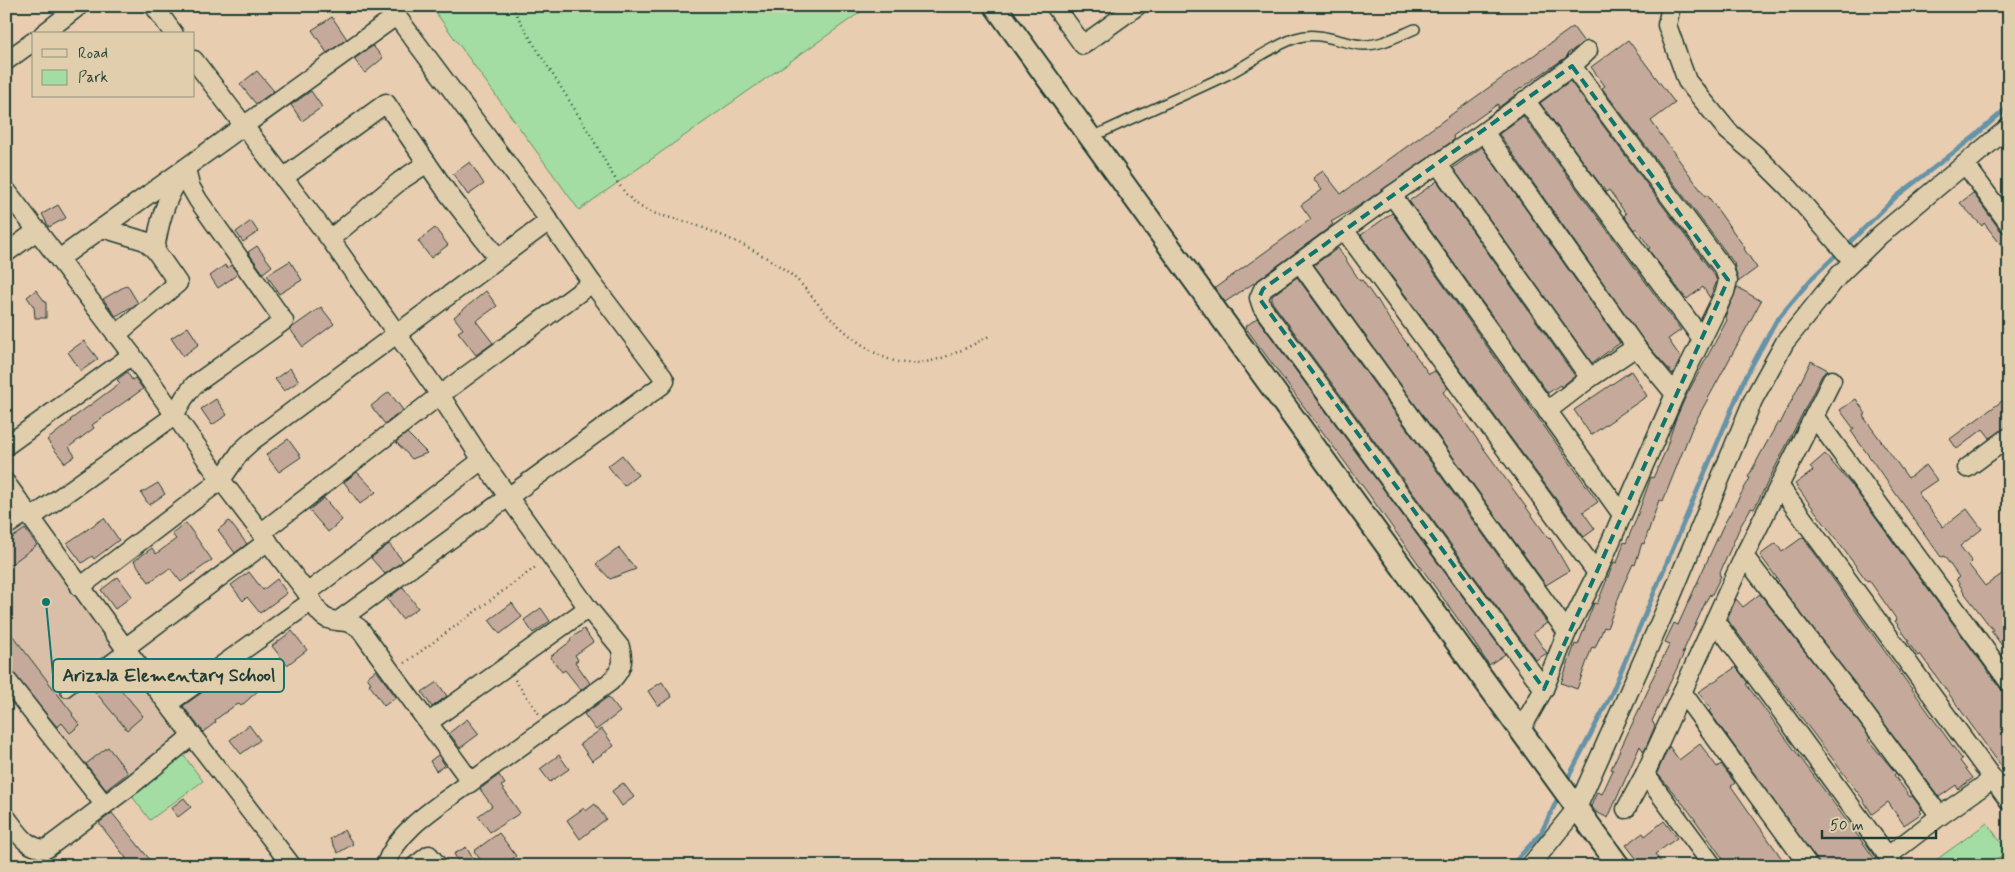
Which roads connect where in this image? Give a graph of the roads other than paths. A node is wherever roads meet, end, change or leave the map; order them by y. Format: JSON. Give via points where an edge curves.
{"nodes":[{"id":1,"x":79,"y":6,"type":"edge"},
{"id":2,"x":154,"y":6,"type":"edge"},
{"id":3,"x":994,"y":6,"type":"edge"},
{"id":4,"x":1055,"y":6,"type":"edge"},
{"id":5,"x":1137,"y":6,"type":"edge"},
{"id":6,"x":1671,"y":6,"type":"edge"},
{"id":7,"x":393,"y":11,"type":"edge"},
{"id":8,"x":1414,"y":29,"type":"dead end"},
{"id":9,"x":46,"y":32,"type":"edge"},
{"id":10,"x":173,"y":32,"type":"edge"},
{"id":11,"x":32,"y":42,"type":"edge"},
{"id":12,"x":1588,"y":51,"type":"dead end"},
{"id":13,"x":6,"y":61,"type":"edge"},
{"id":14,"x":195,"y":61,"type":"edge"},
{"id":15,"x":1572,"y":66,"type":"junction"},
{"id":16,"x":1525,"y":100,"type":"junction"},
{"id":17,"x":243,"y":126,"type":"junction"},
{"id":18,"x":2009,"y":126,"type":"edge"},
{"id":19,"x":1484,"y":132,"type":"junction"},
{"id":20,"x":1090,"y":138,"type":"junction"},
{"id":21,"x":427,"y":163,"type":"junction"},
{"id":22,"x":1437,"y":163,"type":"junction"},
{"id":23,"x":1965,"y":164,"type":"junction"},
{"id":24,"x":186,"y":168,"type":"junction"},
{"id":25,"x":282,"y":178,"type":"junction"},
{"id":26,"x":6,"y":190,"type":"edge"},
{"id":27,"x":1392,"y":195,"type":"junction"},
{"id":28,"x":549,"y":221,"type":"junction"},
{"id":29,"x":2009,"y":224,"type":"edge"},
{"id":30,"x":102,"y":228,"type":"junction"},
{"id":31,"x":38,"y":230,"type":"junction"},
{"id":32,"x":1345,"y":231,"type":"junction"},
{"id":33,"x":330,"y":239,"type":"junction"},
{"id":34,"x":155,"y":250,"type":"junction"},
{"id":35,"x":6,"y":254,"type":"edge"},
{"id":36,"x":498,"y":258,"type":"junction"},
{"id":37,"x":59,"y":259,"type":"junction"},
{"id":38,"x":1853,"y":262,"type":"junction"},
{"id":39,"x":1300,"y":263,"type":"junction"},
{"id":40,"x":592,"y":283,"type":"junction"},
{"id":41,"x":396,"y":334,"type":"junction"},
{"id":42,"x":116,"y":335,"type":"junction"},
{"id":43,"x":1702,"y":339,"type":"junction"},
{"id":44,"x":1636,"y":346,"type":"junction"},
{"id":45,"x":132,"y":355,"type":"junction"},
{"id":46,"x":1590,"y":378,"type":"junction"},
{"id":47,"x":1832,"y":380,"type":"dead end"},
{"id":48,"x":1675,"y":394,"type":"junction"},
{"id":49,"x":440,"y":395,"type":"junction"},
{"id":50,"x":1547,"y":411,"type":"junction"},
{"id":51,"x":174,"y":416,"type":"junction"},
{"id":52,"x":1814,"y":416,"type":"junction"},
{"id":53,"x":2009,"y":437,"type":"edge"},
{"id":54,"x":6,"y":446,"type":"edge"},
{"id":55,"x":482,"y":460,"type":"junction"},
{"id":56,"x":1967,"y":468,"type":"dead end"},
{"id":57,"x":221,"y":480,"type":"junction"},
{"id":58,"x":6,"y":483,"type":"edge"},
{"id":59,"x":1780,"y":487,"type":"junction"},
{"id":60,"x":509,"y":496,"type":"junction"},
{"id":61,"x":1621,"y":513,"type":"junction"},
{"id":62,"x":29,"y":515,"type":"junction"},
{"id":63,"x":6,"y":526,"type":"edge"},
{"id":64,"x":265,"y":536,"type":"junction"},
{"id":65,"x":1744,"y":556,"type":"junction"},
{"id":66,"x":1597,"y":572,"type":"junction"},
{"id":67,"x":80,"y":587,"type":"junction"},
{"id":68,"x":310,"y":597,"type":"junction"},
{"id":69,"x":588,"y":608,"type":"junction"},
{"id":70,"x":338,"y":621,"type":"junction"},
{"id":71,"x":1715,"y":621,"type":"junction"},
{"id":72,"x":1567,"y":632,"type":"junction"},
{"id":73,"x":125,"y":648,"type":"junction"},
{"id":74,"x":6,"y":680,"type":"edge"},
{"id":75,"x":2009,"y":682,"type":"edge"},
{"id":76,"x":1544,"y":689,"type":"junction"},
{"id":77,"x":66,"y":692,"type":"dead end"},
{"id":78,"x":1682,"y":692,"type":"junction"},
{"id":79,"x":169,"y":703,"type":"junction"},
{"id":80,"x":428,"y":722,"type":"junction"},
{"id":81,"x":1520,"y":731,"type":"junction"},
{"id":82,"x":193,"y":735,"type":"junction"},
{"id":83,"x":1645,"y":774,"type":"junction"},
{"id":84,"x":1993,"y":779,"type":"junction"},
{"id":85,"x":470,"y":782,"type":"junction"},
{"id":86,"x":2009,"y":801,"type":"edge"},
{"id":87,"x":104,"y":804,"type":"junction"},
{"id":88,"x":1574,"y":805,"type":"junction"},
{"id":89,"x":1626,"y":809,"type":"dead end"},
{"id":90,"x":1940,"y":816,"type":"junction"},
{"id":91,"x":6,"y":817,"type":"edge"},
{"id":92,"x":1891,"y":861,"type":"edge"},
{"id":93,"x":292,"y":866,"type":"edge"},
{"id":94,"x":385,"y":866,"type":"edge"},
{"id":95,"x":415,"y":866,"type":"edge"},
{"id":96,"x":438,"y":866,"type":"edge"},
{"id":97,"x":1530,"y":866,"type":"edge"},
{"id":98,"x":1619,"y":866,"type":"edge"},
{"id":99,"x":1713,"y":866,"type":"edge"},
{"id":100,"x":1809,"y":866,"type":"edge"}],
"edges":[{"from":1,"to":9,"type":"street"},
{"from":2,"to":10,"type":"street"},
{"from":3,"to":20,"type":"street"},
{"from":4,"to":5,"type":"street","via":[[1083,45]]},
{"from":6,"to":38,"type":"street","via":[[1667,25],[1687,81],[1728,131],[1789,188]]},
{"from":7,"to":17,"type":"street"},
{"from":7,"to":28,"type":"street"},
{"from":8,"to":20,"type":"lane","via":[[1382,43],[1370,44],[1319,35],[1296,37],[1231,72]]},
{"from":11,"to":13,"type":"street"},
{"from":12,"to":15,"type":"street"},
{"from":14,"to":17,"type":"street"},
{"from":15,"to":16,"type":"street"},
{"from":15,"to":43,"type":"street","via":[[1727,276],[1725,292]]},
{"from":16,"to":19,"type":"street"},
{"from":16,"to":43,"type":"street"},
{"from":17,"to":24,"type":"street"},
{"from":17,"to":25,"type":"street"},
{"from":18,"to":23,"type":"street"},
{"from":19,"to":22,"type":"street"},
{"from":19,"to":44,"type":"street"},
{"from":20,"to":81,"type":"street"},
{"from":21,"to":25,"type":"street","via":[[386,103]]},
{"from":21,"to":33,"type":"street"},
{"from":21,"to":36,"type":"street"},
{"from":22,"to":27,"type":"street"},
{"from":22,"to":46,"type":"street"},
{"from":23,"to":29,"type":"street"},
{"from":23,"to":38,"type":"street","via":[[1900,217]]},
{"from":24,"to":30,"type":"street"},
{"from":24,"to":34,"type":"street","via":[[170,193],[159,224]]},
{"from":24,"to":51,"type":"street","via":[[190,186],[198,200],[284,321],[194,385]]},
{"from":25,"to":33,"type":"street"},
{"from":26,"to":31,"type":"street"},
{"from":27,"to":32,"type":"street"},
{"from":27,"to":50,"type":"street"},
{"from":28,"to":36,"type":"street"},
{"from":28,"to":40,"type":"street"},
{"from":30,"to":34,"type":"street","via":[[145,241]]},
{"from":30,"to":37,"type":"street"},
{"from":31,"to":35,"type":"street"},
{"from":31,"to":37,"type":"street"},
{"from":32,"to":39,"type":"street"},
{"from":32,"to":66,"type":"street"},
{"from":33,"to":41,"type":"street"},
{"from":34,"to":42,"type":"street","via":[[178,283]]},
{"from":36,"to":41,"type":"street"},
{"from":37,"to":42,"type":"street"},
{"from":38,"to":88,"type":"street","via":[[1785,342],[1753,400],[1672,595]]},
{"from":39,"to":72,"type":"street"},
{"from":39,"to":76,"type":"street","via":[[1263,289],[1259,298],[1262,307]]},
{"from":40,"to":49,"type":"street"},
{"from":40,"to":60,"type":"street","via":[[664,381]]},
{"from":41,"to":49,"type":"street"},
{"from":41,"to":57,"type":"street","via":[[245,447]]},
{"from":42,"to":45,"type":"street"},
{"from":43,"to":48,"type":"street"},
{"from":44,"to":46,"type":"street"},
{"from":44,"to":48,"type":"street"},
{"from":45,"to":51,"type":"street"},
{"from":45,"to":54,"type":"street"},
{"from":46,"to":50,"type":"street"},
{"from":47,"to":52,"type":"street"},
{"from":48,"to":61,"type":"street"},
{"from":49,"to":55,"type":"street"},
{"from":49,"to":64,"type":"street"},
{"from":50,"to":61,"type":"street"},
{"from":51,"to":57,"type":"street"},
{"from":51,"to":62,"type":"street"},
{"from":52,"to":59,"type":"street"},
{"from":52,"to":75,"type":"street"},
{"from":53,"to":56,"type":"street"},
{"from":55,"to":60,"type":"street"},
{"from":55,"to":68,"type":"street"},
{"from":57,"to":64,"type":"street"},
{"from":57,"to":67,"type":"street"},
{"from":58,"to":62,"type":"street"},
{"from":59,"to":65,"type":"street"},
{"from":59,"to":84,"type":"street"},
{"from":60,"to":69,"type":"street"},
{"from":60,"to":70,"type":"street"},
{"from":61,"to":66,"type":"street"},
{"from":62,"to":63,"type":"street"},
{"from":62,"to":67,"type":"street"},
{"from":64,"to":68,"type":"street"},
{"from":64,"to":73,"type":"street"},
{"from":65,"to":71,"type":"street"},
{"from":65,"to":90,"type":"street"},
{"from":66,"to":72,"type":"street"},
{"from":67,"to":73,"type":"street"},
{"from":68,"to":70,"type":"street","via":[[322,616]]},
{"from":68,"to":79,"type":"street"},
{"from":69,"to":80,"type":"street"},
{"from":69,"to":85,"type":"street","via":[[620,647],[621,669],[610,682]]},
{"from":70,"to":80,"type":"street","via":[[350,622],[360,629]]},
{"from":71,"to":78,"type":"street"},
{"from":71,"to":92,"type":"street"},
{"from":72,"to":76,"type":"street"},
{"from":73,"to":77,"type":"lane"},
{"from":73,"to":79,"type":"street"},
{"from":74,"to":87,"type":"street"},
{"from":76,"to":81,"type":"street"},
{"from":78,"to":83,"type":"street"},
{"from":78,"to":100,"type":"street"},
{"from":79,"to":82,"type":"street"},
{"from":80,"to":85,"type":"street"},
{"from":81,"to":88,"type":"street"},
{"from":82,"to":87,"type":"street"},
{"from":82,"to":93,"type":"street"},
{"from":83,"to":89,"type":"street"},
{"from":83,"to":99,"type":"street"},
{"from":84,"to":86,"type":"street"},
{"from":84,"to":90,"type":"street"},
{"from":85,"to":94,"type":"street","via":[[423,817],[392,850]]},
{"from":87,"to":91,"type":"street","via":[[46,849],[29,846]]},
{"from":88,"to":97,"type":"street"},
{"from":88,"to":98,"type":"street"},
{"from":90,"to":92,"type":"street"},
{"from":95,"to":96,"type":"street","via":[[429,855]]}]}
